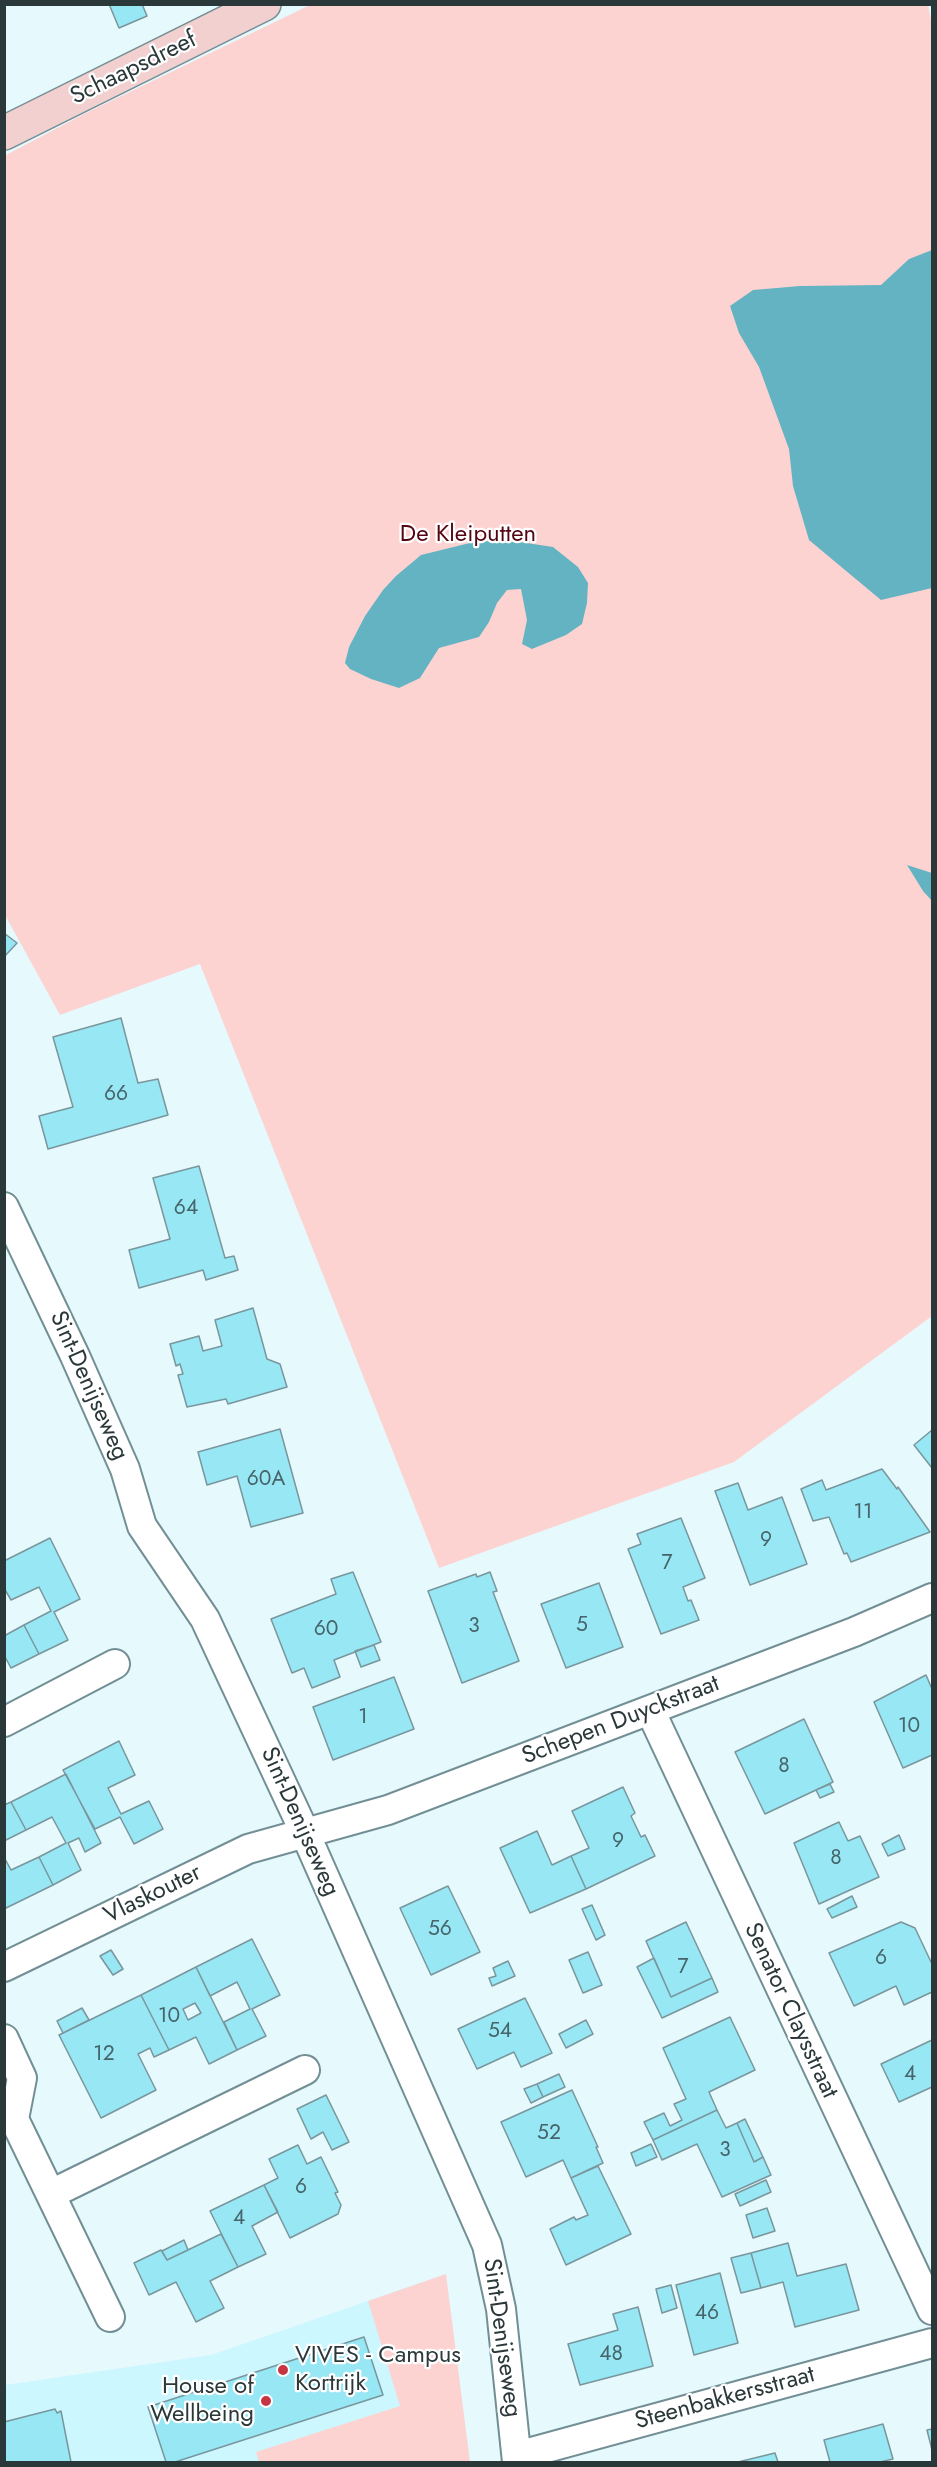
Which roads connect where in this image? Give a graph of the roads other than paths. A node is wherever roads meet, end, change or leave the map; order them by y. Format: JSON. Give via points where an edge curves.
{"nodes":[{"id":1,"x":264,"y":4,"type":"edge"},
{"id":2,"x":4,"y":133,"type":"edge"},
{"id":3,"x":8,"y":1222,"type":"edge"},
{"id":4,"x":933,"y":1598,"type":"edge"},
{"id":5,"x":115,"y":1664,"type":"dead end"},
{"id":6,"x":650,"y":1710,"type":"junction"},
{"id":7,"x":4,"y":1722,"type":"edge"},
{"id":8,"x":305,"y":1833,"type":"junction"},
{"id":9,"x":4,"y":1967,"type":"edge"},
{"id":10,"x":4,"y":2039,"type":"edge"},
{"id":11,"x":304,"y":2070,"type":"dead end"},
{"id":12,"x":51,"y":2194,"type":"junction"},
{"id":13,"x":933,"y":2310,"type":"edge"},
{"id":14,"x":110,"y":2317,"type":"dead end"},
{"id":15,"x":933,"y":2343,"type":"edge"},
{"id":16,"x":517,"y":2459,"type":"edge"}],
"edges":[{"from":1,"to":2,"type":"street","name":"Schaapsdreef"},
{"from":3,"to":8,"type":"street","name":"Sint-Denijseweg","via":[[125,1469],[142,1526],[205,1619]]},
{"from":4,"to":6,"type":"street","name":"Schepen Duyckstraat"},
{"from":5,"to":7,"type":"street"},
{"from":6,"to":8,"type":"street","name":"Schepen Duyckstraat","via":[[388,1810]]},
{"from":6,"to":13,"type":"street","name":"Senator Claysstraat"},
{"from":8,"to":9,"type":"street","name":"Vlaskouter","via":[[248,1849]]},
{"from":8,"to":16,"type":"street","name":"Sint-Denijseweg","via":[[487,2245],[501,2309]]},
{"from":10,"to":12,"type":"street","via":[[22,2078],[14,2119]]},
{"from":11,"to":12,"type":"street"},
{"from":12,"to":14,"type":"street"},
{"from":15,"to":16,"type":"street","name":"Steenbakkersstraat"}]}
